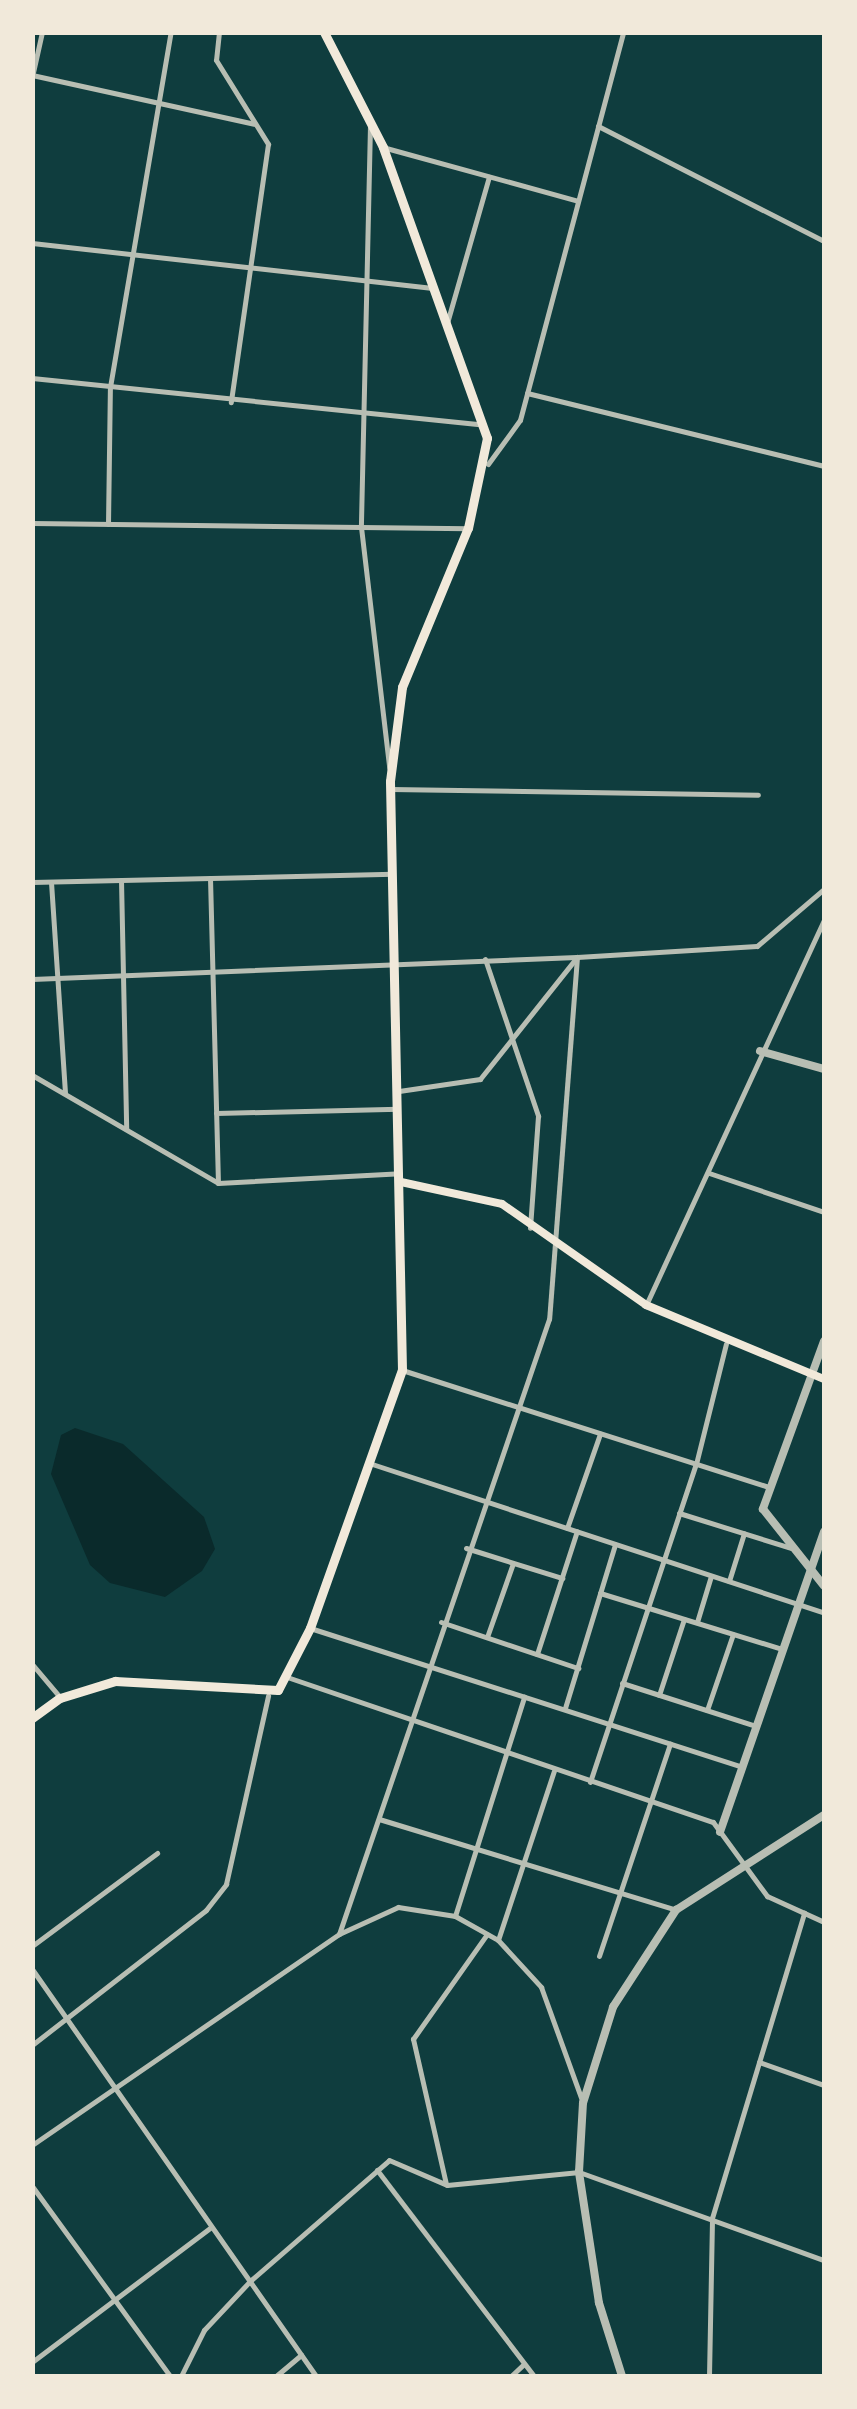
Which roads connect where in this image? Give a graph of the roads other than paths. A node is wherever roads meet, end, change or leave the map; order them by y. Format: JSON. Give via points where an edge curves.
{"nodes":[{"id":1,"x":42,"y":32,"type":"edge"},
{"id":2,"x":171,"y":32,"type":"edge"},
{"id":3,"x":219,"y":32,"type":"edge"},
{"id":4,"x":324,"y":32,"type":"edge"},
{"id":5,"x":623,"y":32,"type":"edge"},
{"id":6,"x":33,"y":76,"type":"edge"},
{"id":7,"x":158,"y":110,"type":"junction"},
{"id":8,"x":370,"y":122,"type":"junction"},
{"id":9,"x":256,"y":124,"type":"junction"},
{"id":10,"x":598,"y":126,"type":"junction"},
{"id":11,"x":384,"y":148,"type":"junction"},
{"id":12,"x":489,"y":177,"type":"junction"},
{"id":13,"x":578,"y":201,"type":"junction"},
{"id":14,"x":824,"y":240,"type":"edge"},
{"id":15,"x":32,"y":243,"type":"edge"},
{"id":16,"x":132,"y":256,"type":"junction"},
{"id":17,"x":250,"y":272,"type":"junction"},
{"id":18,"x":371,"y":286,"type":"junction"},
{"id":19,"x":434,"y":288,"type":"junction"},
{"id":20,"x":446,"y":324,"type":"junction"},
{"id":21,"x":32,"y":378,"type":"edge"},
{"id":22,"x":110,"y":387,"type":"junction"},
{"id":23,"x":527,"y":394,"type":"junction"},
{"id":24,"x":231,"y":403,"type":"junction"},
{"id":25,"x":362,"y":418,"type":"junction"},
{"id":26,"x":484,"y":424,"type":"junction"},
{"id":27,"x":488,"y":464,"type":"junction"},
{"id":28,"x":824,"y":466,"type":"edge"},
{"id":29,"x":32,"y":523,"type":"edge"},
{"id":30,"x":108,"y":524,"type":"junction"},
{"id":31,"x":361,"y":527,"type":"junction"},
{"id":32,"x":468,"y":528,"type":"junction"},
{"id":33,"x":391,"y":785,"type":"junction"},
{"id":34,"x":758,"y":795,"type":"dead end"},
{"id":35,"x":393,"y":874,"type":"junction"},
{"id":36,"x":210,"y":878,"type":"junction"},
{"id":37,"x":121,"y":880,"type":"junction"},
{"id":38,"x":32,"y":882,"type":"edge"},
{"id":39,"x":51,"y":882,"type":"junction"},
{"id":40,"x":824,"y":889,"type":"edge"},
{"id":41,"x":824,"y":919,"type":"edge"},
{"id":42,"x":577,"y":958,"type":"junction"},
{"id":43,"x":485,"y":959,"type":"junction"},
{"id":44,"x":395,"y":960,"type":"junction"},
{"id":45,"x":212,"y":970,"type":"junction"},
{"id":46,"x":122,"y":974,"type":"junction"},
{"id":47,"x":57,"y":978,"type":"junction"},
{"id":48,"x":32,"y":979,"type":"edge"},
{"id":49,"x":514,"y":1037,"type":"junction"},
{"id":50,"x":760,"y":1051,"type":"junction"},
{"id":51,"x":824,"y":1069,"type":"edge"},
{"id":52,"x":32,"y":1076,"type":"edge"},
{"id":53,"x":399,"y":1091,"type":"junction"},
{"id":54,"x":65,"y":1094,"type":"junction"},
{"id":55,"x":399,"y":1109,"type":"junction"},
{"id":56,"x":216,"y":1113,"type":"junction"},
{"id":57,"x":126,"y":1129,"type":"junction"},
{"id":58,"x":709,"y":1173,"type":"junction"},
{"id":59,"x":401,"y":1178,"type":"junction"},
{"id":60,"x":218,"y":1182,"type":"junction"},
{"id":61,"x":824,"y":1212,"type":"edge"},
{"id":62,"x":530,"y":1228,"type":"junction"},
{"id":63,"x":553,"y":1248,"type":"junction"},
{"id":64,"x":646,"y":1305,"type":"junction"},
{"id":65,"x":824,"y":1342,"type":"edge"},
{"id":66,"x":726,"y":1344,"type":"junction"},
{"id":67,"x":402,"y":1370,"type":"junction"},
{"id":68,"x":812,"y":1374,"type":"junction"},
{"id":69,"x":824,"y":1379,"type":"edge"},
{"id":70,"x":515,"y":1407,"type":"junction"},
{"id":71,"x":600,"y":1434,"type":"junction"},
{"id":72,"x":368,"y":1463,"type":"junction"},
{"id":73,"x":696,"y":1464,"type":"junction"},
{"id":74,"x":768,"y":1487,"type":"junction"},
{"id":75,"x":483,"y":1500,"type":"junction"},
{"id":76,"x":679,"y":1514,"type":"junction"},
{"id":77,"x":567,"y":1528,"type":"junction"},
{"id":78,"x":577,"y":1531,"type":"junction"},
{"id":79,"x":824,"y":1531,"type":"edge"},
{"id":80,"x":744,"y":1534,"type":"junction"},
{"id":81,"x":615,"y":1544,"type":"junction"},
{"id":82,"x":466,"y":1548,"type":"junction"},
{"id":83,"x":795,"y":1549,"type":"junction"},
{"id":84,"x":663,"y":1560,"type":"junction"},
{"id":85,"x":513,"y":1563,"type":"junction"},
{"id":86,"x":809,"y":1567,"type":"junction"},
{"id":87,"x":712,"y":1576,"type":"junction"},
{"id":88,"x":562,"y":1578,"type":"junction"},
{"id":89,"x":729,"y":1581,"type":"junction"},
{"id":90,"x":824,"y":1586,"type":"edge"},
{"id":91,"x":600,"y":1593,"type":"junction"},
{"id":92,"x":797,"y":1604,"type":"junction"},
{"id":93,"x":647,"y":1607,"type":"junction"},
{"id":94,"x":824,"y":1613,"type":"edge"},
{"id":95,"x":684,"y":1618,"type":"junction"},
{"id":96,"x":441,"y":1622,"type":"junction"},
{"id":97,"x":696,"y":1622,"type":"junction"},
{"id":98,"x":310,"y":1628,"type":"junction"},
{"id":99,"x":734,"y":1634,"type":"junction"},
{"id":100,"x":487,"y":1637,"type":"junction"},
{"id":101,"x":782,"y":1649,"type":"junction"},
{"id":102,"x":537,"y":1654,"type":"junction"},
{"id":103,"x":32,"y":1664,"type":"edge"},
{"id":104,"x":426,"y":1665,"type":"junction"},
{"id":105,"x":578,"y":1668,"type":"junction"},
{"id":106,"x":287,"y":1677,"type":"junction"},
{"id":107,"x":622,"y":1683,"type":"junction"},
{"id":108,"x":659,"y":1695,"type":"junction"},
{"id":109,"x":268,"y":1696,"type":"junction"},
{"id":110,"x":524,"y":1697,"type":"junction"},
{"id":111,"x":60,"y":1698,"type":"junction"},
{"id":112,"x":565,"y":1710,"type":"junction"},
{"id":113,"x":707,"y":1710,"type":"junction"},
{"id":114,"x":32,"y":1718,"type":"edge"},
{"id":115,"x":414,"y":1722,"type":"junction"},
{"id":116,"x":609,"y":1724,"type":"junction"},
{"id":117,"x":756,"y":1726,"type":"junction"},
{"id":118,"x":670,"y":1744,"type":"junction"},
{"id":119,"x":508,"y":1753,"type":"junction"},
{"id":120,"x":742,"y":1768,"type":"junction"},
{"id":121,"x":554,"y":1771,"type":"junction"},
{"id":122,"x":590,"y":1782,"type":"junction"},
{"id":123,"x":652,"y":1802,"type":"junction"},
{"id":124,"x":824,"y":1814,"type":"edge"},
{"id":125,"x":379,"y":1819,"type":"junction"},
{"id":126,"x":720,"y":1832,"type":"junction"},
{"id":127,"x":478,"y":1848,"type":"junction"},
{"id":128,"x":157,"y":1853,"type":"dead end"},
{"id":129,"x":524,"y":1864,"type":"junction"},
{"id":130,"x":747,"y":1870,"type":"junction"},
{"id":131,"x":617,"y":1894,"type":"junction"},
{"id":132,"x":676,"y":1910,"type":"junction"},
{"id":133,"x":804,"y":1913,"type":"junction"},
{"id":134,"x":456,"y":1916,"type":"junction"},
{"id":135,"x":824,"y":1922,"type":"edge"},
{"id":136,"x":339,"y":1934,"type":"junction"},
{"id":137,"x":487,"y":1934,"type":"junction"},
{"id":138,"x":498,"y":1940,"type":"junction"},
{"id":139,"x":32,"y":1946,"type":"edge"},
{"id":140,"x":599,"y":1956,"type":"dead end"},
{"id":141,"x":32,"y":1969,"type":"edge"},
{"id":142,"x":66,"y":2019,"type":"junction"},
{"id":143,"x":32,"y":2045,"type":"edge"},
{"id":144,"x":759,"y":2062,"type":"junction"},
{"id":145,"x":824,"y":2085,"type":"edge"},
{"id":146,"x":114,"y":2090,"type":"junction"},
{"id":147,"x":583,"y":2102,"type":"junction"},
{"id":148,"x":32,"y":2145,"type":"edge"},
{"id":149,"x":377,"y":2170,"type":"junction"},
{"id":150,"x":579,"y":2172,"type":"junction"},
{"id":151,"x":446,"y":2185,"type":"junction"},
{"id":152,"x":32,"y":2186,"type":"edge"},
{"id":153,"x":712,"y":2218,"type":"junction"},
{"id":154,"x":211,"y":2226,"type":"junction"},
{"id":155,"x":824,"y":2260,"type":"edge"},
{"id":156,"x":250,"y":2281,"type":"junction"},
{"id":157,"x":114,"y":2300,"type":"junction"},
{"id":158,"x":300,"y":2355,"type":"junction"},
{"id":159,"x":32,"y":2362,"type":"edge"},
{"id":160,"x":524,"y":2364,"type":"junction"},
{"id":161,"x":170,"y":2376,"type":"edge"},
{"id":162,"x":181,"y":2376,"type":"edge"},
{"id":163,"x":276,"y":2376,"type":"edge"},
{"id":164,"x":316,"y":2376,"type":"edge"},
{"id":165,"x":511,"y":2376,"type":"edge"},
{"id":166,"x":534,"y":2376,"type":"edge"},
{"id":167,"x":622,"y":2376,"type":"edge"},
{"id":168,"x":710,"y":2376,"type":"edge"}],
"edges":[{"from":1,"to":6,"type":"street"},
{"from":2,"to":7,"type":"street"},
{"from":3,"to":9,"type":"street","via":[[216,60]]},
{"from":4,"to":8,"type":"highway"},
{"from":5,"to":10,"type":"street"},
{"from":6,"to":7,"type":"street"},
{"from":7,"to":9,"type":"street"},
{"from":7,"to":16,"type":"street"},
{"from":8,"to":11,"type":"highway"},
{"from":8,"to":18,"type":"street"},
{"from":9,"to":17,"type":"street","via":[[268,144]]},
{"from":10,"to":13,"type":"street"},
{"from":10,"to":14,"type":"street"},
{"from":11,"to":12,"type":"street"},
{"from":11,"to":19,"type":"highway"},
{"from":12,"to":13,"type":"street"},
{"from":12,"to":20,"type":"street"},
{"from":13,"to":23,"type":"street"},
{"from":15,"to":16,"type":"street"},
{"from":16,"to":17,"type":"street"},
{"from":16,"to":22,"type":"street"},
{"from":17,"to":18,"type":"street"},
{"from":17,"to":24,"type":"street"},
{"from":18,"to":19,"type":"street"},
{"from":18,"to":25,"type":"street"},
{"from":19,"to":20,"type":"highway"},
{"from":20,"to":26,"type":"highway"},
{"from":21,"to":22,"type":"street"},
{"from":22,"to":24,"type":"street"},
{"from":22,"to":30,"type":"street"},
{"from":23,"to":27,"type":"street"},
{"from":23,"to":28,"type":"street"},
{"from":24,"to":25,"type":"street"},
{"from":25,"to":26,"type":"street"},
{"from":25,"to":31,"type":"street"},
{"from":26,"to":27,"type":"highway"},
{"from":27,"to":32,"type":"highway"},
{"from":29,"to":30,"type":"street"},
{"from":30,"to":31,"type":"street"},
{"from":31,"to":32,"type":"street"},
{"from":31,"to":33,"type":"street"},
{"from":32,"to":33,"type":"highway","via":[[402,687]]},
{"from":33,"to":34,"type":"street"},
{"from":33,"to":35,"type":"highway"},
{"from":35,"to":36,"type":"street"},
{"from":35,"to":44,"type":"highway"},
{"from":36,"to":37,"type":"street"},
{"from":36,"to":45,"type":"street"},
{"from":37,"to":39,"type":"street"},
{"from":37,"to":46,"type":"street"},
{"from":38,"to":39,"type":"street"},
{"from":39,"to":47,"type":"street"},
{"from":40,"to":42,"type":"street","via":[[757,946]]},
{"from":41,"to":50,"type":"street"},
{"from":42,"to":43,"type":"street"},
{"from":42,"to":49,"type":"street"},
{"from":42,"to":63,"type":"street"},
{"from":43,"to":44,"type":"street"},
{"from":43,"to":49,"type":"street"},
{"from":44,"to":45,"type":"street"},
{"from":44,"to":53,"type":"highway"},
{"from":45,"to":46,"type":"street"},
{"from":45,"to":56,"type":"street"},
{"from":46,"to":47,"type":"street"},
{"from":46,"to":57,"type":"street"},
{"from":47,"to":48,"type":"street"},
{"from":47,"to":54,"type":"street"},
{"from":49,"to":53,"type":"street","via":[[480,1080]]},
{"from":49,"to":62,"type":"street","via":[[538,1116]]},
{"from":50,"to":51,"type":"street"},
{"from":50,"to":58,"type":"street"},
{"from":52,"to":54,"type":"street"},
{"from":53,"to":55,"type":"highway"},
{"from":54,"to":57,"type":"street"},
{"from":55,"to":56,"type":"street"},
{"from":55,"to":59,"type":"highway"},
{"from":56,"to":60,"type":"street"},
{"from":57,"to":60,"type":"street"},
{"from":58,"to":61,"type":"street"},
{"from":58,"to":64,"type":"street"},
{"from":59,"to":60,"type":"street"},
{"from":59,"to":62,"type":"main road","via":[[502,1204]]},
{"from":59,"to":67,"type":"highway"},
{"from":62,"to":63,"type":"main road"},
{"from":63,"to":64,"type":"main road"},
{"from":63,"to":70,"type":"street","via":[[548,1319]]},
{"from":64,"to":66,"type":"main road"},
{"from":65,"to":68,"type":"street"},
{"from":66,"to":68,"type":"main road"},
{"from":66,"to":73,"type":"street"},
{"from":67,"to":70,"type":"street"},
{"from":67,"to":72,"type":"highway"},
{"from":68,"to":69,"type":"main road"},
{"from":68,"to":74,"type":"street"},
{"from":70,"to":71,"type":"street"},
{"from":70,"to":75,"type":"street"},
{"from":71,"to":73,"type":"street"},
{"from":71,"to":77,"type":"street"},
{"from":72,"to":75,"type":"street"},
{"from":72,"to":98,"type":"highway"},
{"from":73,"to":74,"type":"street"},
{"from":73,"to":76,"type":"street"},
{"from":74,"to":83,"type":"street","via":[[763,1509]]},
{"from":75,"to":77,"type":"street"},
{"from":75,"to":82,"type":"street"},
{"from":76,"to":80,"type":"street"},
{"from":76,"to":84,"type":"street"},
{"from":77,"to":78,"type":"street"},
{"from":78,"to":81,"type":"street"},
{"from":78,"to":88,"type":"street"},
{"from":79,"to":86,"type":"street"},
{"from":80,"to":83,"type":"street"},
{"from":80,"to":89,"type":"street"},
{"from":81,"to":84,"type":"street"},
{"from":81,"to":91,"type":"street"},
{"from":82,"to":85,"type":"street"},
{"from":82,"to":96,"type":"street"},
{"from":83,"to":86,"type":"street"},
{"from":84,"to":87,"type":"street"},
{"from":84,"to":93,"type":"street"},
{"from":85,"to":88,"type":"street"},
{"from":85,"to":100,"type":"street"},
{"from":86,"to":90,"type":"street"},
{"from":86,"to":92,"type":"street"},
{"from":87,"to":89,"type":"street"},
{"from":87,"to":97,"type":"street"},
{"from":88,"to":102,"type":"street"},
{"from":89,"to":92,"type":"street"},
{"from":91,"to":93,"type":"street"},
{"from":91,"to":105,"type":"street"},
{"from":92,"to":94,"type":"street"},
{"from":92,"to":101,"type":"street"},
{"from":93,"to":95,"type":"street"},
{"from":93,"to":107,"type":"street"},
{"from":95,"to":97,"type":"street"},
{"from":95,"to":108,"type":"street"},
{"from":96,"to":100,"type":"street"},
{"from":96,"to":104,"type":"street"},
{"from":97,"to":99,"type":"street"},
{"from":98,"to":104,"type":"street"},
{"from":98,"to":106,"type":"highway"},
{"from":99,"to":101,"type":"street"},
{"from":99,"to":113,"type":"street"},
{"from":100,"to":102,"type":"street"},
{"from":101,"to":117,"type":"street"},
{"from":102,"to":105,"type":"street"},
{"from":103,"to":111,"type":"street"},
{"from":104,"to":110,"type":"street"},
{"from":104,"to":115,"type":"street"},
{"from":105,"to":112,"type":"street"},
{"from":106,"to":109,"type":"highway"},
{"from":106,"to":115,"type":"street"},
{"from":107,"to":108,"type":"street"},
{"from":107,"to":116,"type":"street"},
{"from":108,"to":113,"type":"street"},
{"from":109,"to":111,"type":"highway","via":[[115,1681]]},
{"from":109,"to":142,"type":"street","via":[[226,1884],[206,1910]]},
{"from":110,"to":112,"type":"street"},
{"from":110,"to":119,"type":"street"},
{"from":111,"to":114,"type":"highway"},
{"from":112,"to":116,"type":"street"},
{"from":113,"to":117,"type":"street"},
{"from":115,"to":119,"type":"street"},
{"from":115,"to":125,"type":"street"},
{"from":116,"to":118,"type":"street"},
{"from":116,"to":122,"type":"street"},
{"from":117,"to":120,"type":"street"},
{"from":118,"to":120,"type":"street"},
{"from":118,"to":123,"type":"street"},
{"from":119,"to":121,"type":"street"},
{"from":119,"to":127,"type":"street"},
{"from":120,"to":126,"type":"street"},
{"from":121,"to":122,"type":"street"},
{"from":121,"to":129,"type":"street"},
{"from":122,"to":123,"type":"street"},
{"from":123,"to":126,"type":"street"},
{"from":123,"to":131,"type":"street"},
{"from":124,"to":130,"type":"street"},
{"from":125,"to":127,"type":"street"},
{"from":125,"to":136,"type":"street"},
{"from":126,"to":130,"type":"street"},
{"from":127,"to":129,"type":"street"},
{"from":127,"to":134,"type":"street"},
{"from":128,"to":139,"type":"street"},
{"from":129,"to":131,"type":"street"},
{"from":129,"to":138,"type":"street"},
{"from":130,"to":132,"type":"street"},
{"from":130,"to":133,"type":"street","via":[[766,1896]]},
{"from":131,"to":132,"type":"street"},
{"from":131,"to":140,"type":"street"},
{"from":132,"to":147,"type":"street","via":[[613,2007]]},
{"from":133,"to":135,"type":"street"},
{"from":133,"to":144,"type":"street"},
{"from":134,"to":136,"type":"street","via":[[398,1907]]},
{"from":134,"to":137,"type":"street"},
{"from":136,"to":146,"type":"street"},
{"from":137,"to":138,"type":"street"},
{"from":137,"to":151,"type":"street","via":[[413,2039]]},
{"from":138,"to":147,"type":"street","via":[[542,1987]]},
{"from":141,"to":142,"type":"street"},
{"from":142,"to":143,"type":"street"},
{"from":142,"to":146,"type":"street"},
{"from":144,"to":145,"type":"street"},
{"from":144,"to":153,"type":"street"},
{"from":146,"to":148,"type":"street"},
{"from":146,"to":154,"type":"street"},
{"from":147,"to":150,"type":"street"},
{"from":149,"to":151,"type":"street","via":[[389,2160]]},
{"from":149,"to":156,"type":"street"},
{"from":149,"to":160,"type":"street"},
{"from":150,"to":151,"type":"street"},
{"from":150,"to":153,"type":"street"},
{"from":150,"to":167,"type":"street","via":[[599,2304]]},
{"from":152,"to":157,"type":"street"},
{"from":153,"to":155,"type":"street"},
{"from":153,"to":168,"type":"street"},
{"from":154,"to":156,"type":"street"},
{"from":154,"to":157,"type":"street"},
{"from":156,"to":158,"type":"street"},
{"from":156,"to":162,"type":"street","via":[[204,2330]]},
{"from":157,"to":159,"type":"street"},
{"from":157,"to":161,"type":"street"},
{"from":158,"to":163,"type":"street"},
{"from":158,"to":164,"type":"street"},
{"from":160,"to":165,"type":"street"},
{"from":160,"to":166,"type":"street"}]}
